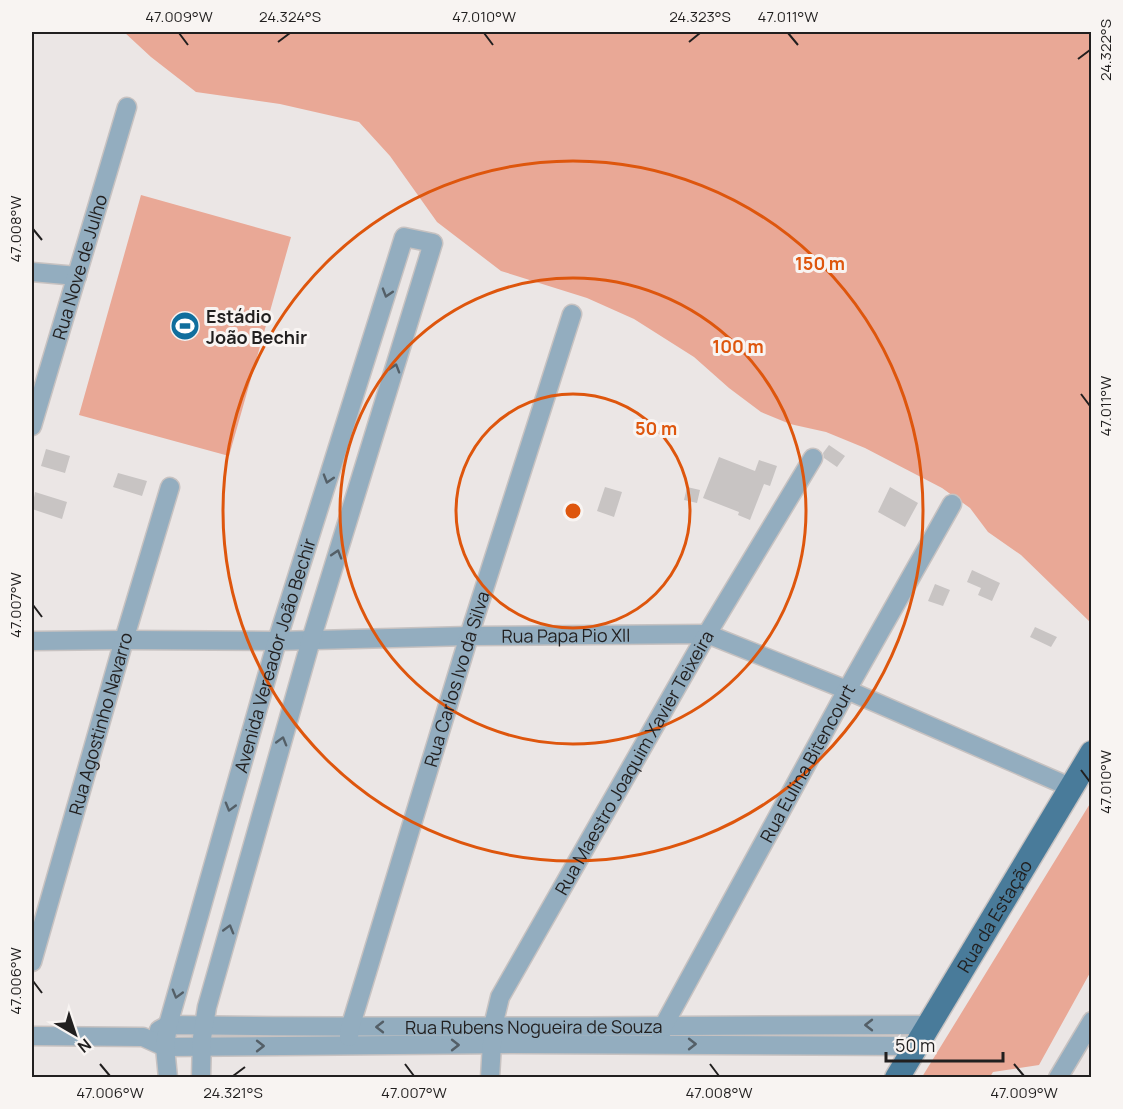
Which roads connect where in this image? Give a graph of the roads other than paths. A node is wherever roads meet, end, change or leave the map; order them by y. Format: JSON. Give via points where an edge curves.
{"nodes":[{"id":1,"x":127,"y":107,"type":"dead end"},
{"id":2,"x":32,"y":272,"type":"edge"},
{"id":3,"x":77,"y":276,"type":"junction"},
{"id":4,"x":572,"y":314,"type":"dead end"},
{"id":5,"x":32,"y":426,"type":"edge"},
{"id":6,"x":813,"y":458,"type":"dead end"},
{"id":7,"x":170,"y":487,"type":"dead end"},
{"id":8,"x":952,"y":504,"type":"dead end"},
{"id":9,"x":707,"y":634,"type":"junction"},
{"id":10,"x":469,"y":636,"type":"junction"},
{"id":11,"x":123,"y":640,"type":"junction"},
{"id":12,"x":311,"y":640,"type":"junction"},
{"id":13,"x":32,"y":641,"type":"edge"},
{"id":14,"x":278,"y":641,"type":"junction"},
{"id":15,"x":847,"y":690,"type":"junction"},
{"id":16,"x":1090,"y":760,"type":"edge"},
{"id":17,"x":1070,"y":787,"type":"junction"},
{"id":18,"x":32,"y":962,"type":"edge"},
{"id":19,"x":1092,"y":1021,"type":"edge"},
{"id":20,"x":168,"y":1025,"type":"junction"},
{"id":21,"x":664,"y":1025,"type":"junction"},
{"id":22,"x":927,"y":1025,"type":"junction"},
{"id":23,"x":203,"y":1026,"type":"junction"},
{"id":24,"x":493,"y":1026,"type":"junction"},
{"id":25,"x":32,"y":1036,"type":"edge"},
{"id":26,"x":143,"y":1037,"type":"junction"},
{"id":27,"x":350,"y":1037,"type":"junction"},
{"id":28,"x":658,"y":1044,"type":"junction"},
{"id":29,"x":492,"y":1045,"type":"junction"},
{"id":30,"x":915,"y":1046,"type":"junction"},
{"id":31,"x":165,"y":1047,"type":"junction"},
{"id":32,"x":202,"y":1047,"type":"junction"},
{"id":33,"x":168,"y":1077,"type":"edge"},
{"id":34,"x":201,"y":1077,"type":"edge"},
{"id":35,"x":490,"y":1077,"type":"edge"},
{"id":36,"x":897,"y":1077,"type":"edge"},
{"id":37,"x":1058,"y":1077,"type":"edge"}],
"edges":[{"from":1,"to":3,"type":"street","name":"Rua Nove de Julho"},
{"from":2,"to":3,"type":"street"},
{"from":3,"to":5,"type":"street","name":"Rua Nove de Julho"},
{"from":4,"to":10,"type":"street","name":"Rua Carlos Ivo da Silva"},
{"from":6,"to":9,"type":"street","name":"Rua Maestro Joaquim Xavier Teixeira"},
{"from":7,"to":11,"type":"street","name":"Rua Agostinho Navarro"},
{"from":8,"to":15,"type":"street","name":"Rua Eulina Bitencourt"},
{"from":9,"to":10,"type":"street","name":"Rua Papa Pio XII"},
{"from":9,"to":15,"type":"street","name":"Rua Papa Pio XII"},
{"from":9,"to":24,"type":"street","name":"Rua Maestro Joaquim Xavier Teixeira","via":[[500,997]]},
{"from":10,"to":12,"type":"street","name":"Rua Papa Pio XII"},
{"from":10,"to":27,"type":"street","name":"Rua Carlos Ivo da Silva"},
{"from":11,"to":13,"type":"street","name":"Rua Papa Pio XII"},
{"from":11,"to":14,"type":"street","name":"Rua Papa Pio XII"},
{"from":11,"to":18,"type":"street","name":"Rua Agostinho Navarro"},
{"from":12,"to":14,"type":"street","name":"Rua Papa Pio XII"},
{"from":12,"to":14,"type":"street","name":"Avenida Vereador João Bechir","one_way":true,"via":[[433,243],[404,237]]},
{"from":23,"to":12,"type":"street","name":"Avenida Vereador João Bechir","one_way":true},
{"from":14,"to":20,"type":"street","name":"Avenida Vereador João Bechir","one_way":true},
{"from":15,"to":17,"type":"street","name":"Rua Papa Pio XII"},
{"from":15,"to":21,"type":"street","name":"Rua Eulina Bitencourt"},
{"from":16,"to":17,"type":"main road","name":"Rua da Estação"},
{"from":17,"to":22,"type":"main road","name":"Rua da Estação"},
{"from":19,"to":37,"type":"street"},
{"from":20,"to":23,"type":"street","name":"Rua Rubens Nogueira de Souza"},
{"from":20,"to":26,"type":"street","name":"Rua Rubens Nogueira de Souza"},
{"from":20,"to":31,"type":"street","name":"Avenida Vereador João Bechir"},
{"from":22,"to":21,"type":"street","name":"Rua Rubens Nogueira de Souza","one_way":true},
{"from":21,"to":24,"type":"street","name":"Rua Rubens Nogueira de Souza"},
{"from":21,"to":28,"type":"street","name":"Rua Eulina Bitencourt"},
{"from":22,"to":30,"type":"main road","name":"Rua da Estação"},
{"from":23,"to":27,"type":"street","name":"Rua Rubens Nogueira de Souza"},
{"from":23,"to":32,"type":"street","name":"Avenida Vereador João Bechir"},
{"from":24,"to":27,"type":"street","name":"Rua Rubens Nogueira de Souza","one_way":true},
{"from":24,"to":29,"type":"street","name":"Rua Maestro Joaquim Xavier Teixeira"},
{"from":25,"to":26,"type":"street","name":"Rua Rubens Nogueira de Souza"},
{"from":26,"to":31,"type":"street","name":"Rua Rubens Nogueira de Souza"},
{"from":27,"to":29,"type":"street","name":"Rua Rubens Nogueira de Souza","one_way":true},
{"from":32,"to":27,"type":"street","name":"Rua Rubens Nogueira de Souza","one_way":true},
{"from":28,"to":29,"type":"street","name":"Rua Rubens Nogueira de Souza"},
{"from":28,"to":30,"type":"street","name":"Rua Rubens Nogueira de Souza","one_way":true},
{"from":29,"to":35,"type":"street","name":"Rua Maestro Joaquim Xavier Teixeira"},
{"from":30,"to":36,"type":"main road","name":"Rua da Estação"},
{"from":31,"to":32,"type":"street","name":"Rua Rubens Nogueira de Souza"},
{"from":31,"to":33,"type":"street","name":"Avenida Vereador João Bechir"},
{"from":32,"to":34,"type":"street","name":"Avenida Vereador João Bechir"}]}
